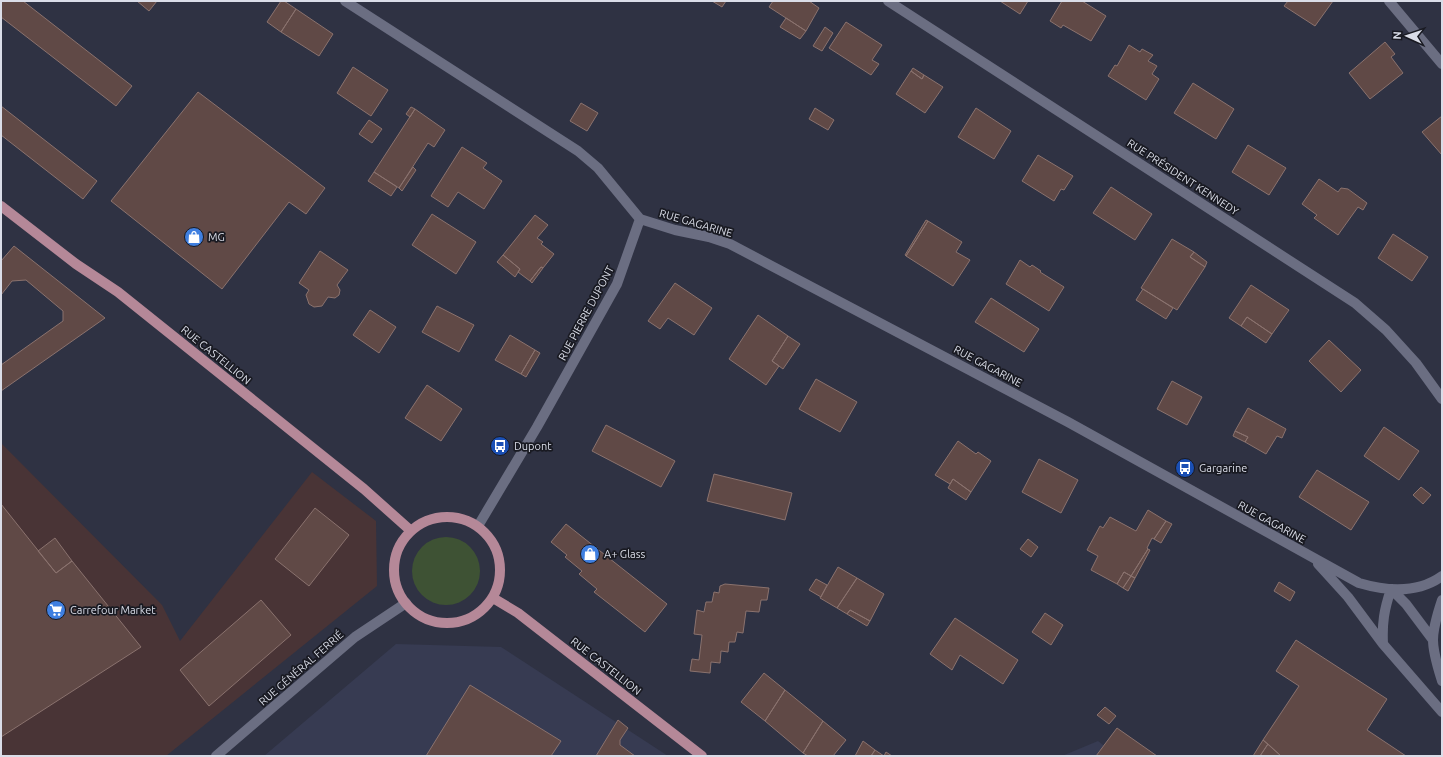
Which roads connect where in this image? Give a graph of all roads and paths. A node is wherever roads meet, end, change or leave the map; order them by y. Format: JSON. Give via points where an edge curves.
{"nodes":[{"id":1,"x":345,"y":1,"type":"edge"},
{"id":2,"x":888,"y":1,"type":"edge"},
{"id":3,"x":1389,"y":1,"type":"edge"},
{"id":4,"x":1442,"y":64,"type":"edge"},
{"id":5,"x":1,"y":206,"type":"edge"},
{"id":6,"x":640,"y":219,"type":"junction"},
{"id":7,"x":1442,"y":399,"type":"edge"},
{"id":8,"x":478,"y":526,"type":"junction"},
{"id":9,"x":410,"y":530,"type":"junction"},
{"id":10,"x":1314,"y":559,"type":"junction"},
{"id":11,"x":1442,"y":576,"type":"edge"},
{"id":12,"x":1391,"y":589,"type":"junction"},
{"id":13,"x":493,"y":598,"type":"junction"},
{"id":14,"x":1442,"y":600,"type":"edge"},
{"id":15,"x":406,"y":603,"type":"junction"},
{"id":16,"x":1433,"y":640,"type":"junction"},
{"id":17,"x":1383,"y":644,"type":"junction"},
{"id":18,"x":1442,"y":681,"type":"edge"},
{"id":19,"x":1442,"y":712,"type":"edge"},
{"id":20,"x":216,"y":756,"type":"edge"},
{"id":21,"x":702,"y":756,"type":"edge"}],
"edges":[{"from":1,"to":6,"type":"street","via":[[578,151],[598,168]]},
{"from":2,"to":7,"type":"street","name":"RUE PRÉSIDENT KENNEDY","via":[[1355,303],[1386,330],[1416,363]]},
{"from":3,"to":4,"type":"street"},
{"from":5,"to":9,"type":"main road","name":"RUE CASTELLION","via":[[76,264],[118,292],[358,484]]},
{"from":6,"to":8,"type":"street","name":"RUE PIERRE DUPONT","via":[[617,284]]},
{"from":6,"to":10,"type":"street","name":"RUE GAGARINE","via":[[730,244],[1068,422]]},
{"from":8,"to":9,"type":"main road","via":[[456,516],[441,516],[426,520]]},
{"from":8,"to":13,"type":"main road","via":[[494,542],[500,557],[501,573]]},
{"from":9,"to":15,"type":"main road","via":[[396,556],[394,573],[397,589]]},
{"from":10,"to":12,"type":"street","name":"RUE GAGARINE","via":[[1358,583]]},
{"from":10,"to":17,"type":"street","name":"RUE GAGARINE","via":[[1348,597]]},
{"from":11,"to":12,"type":"street","via":[[1412,590]]},
{"from":12,"to":16,"type":"street","via":[[1406,604]]},
{"from":12,"to":17,"type":"street","via":[[1382,624]]},
{"from":13,"to":15,"type":"main road","via":[[479,614],[464,621],[448,623],[432,621],[417,614]]},
{"from":13,"to":21,"type":"main road","name":"RUE CASTELLION","via":[[518,613]]},
{"from":14,"to":16,"type":"street"},
{"from":15,"to":20,"type":"street","name":"RUE GÉNÉRAL FERRIÉ","via":[[355,637]]},
{"from":16,"to":18,"type":"street"},
{"from":17,"to":19,"type":"street","name":"RUE GAGARINE"}]}
